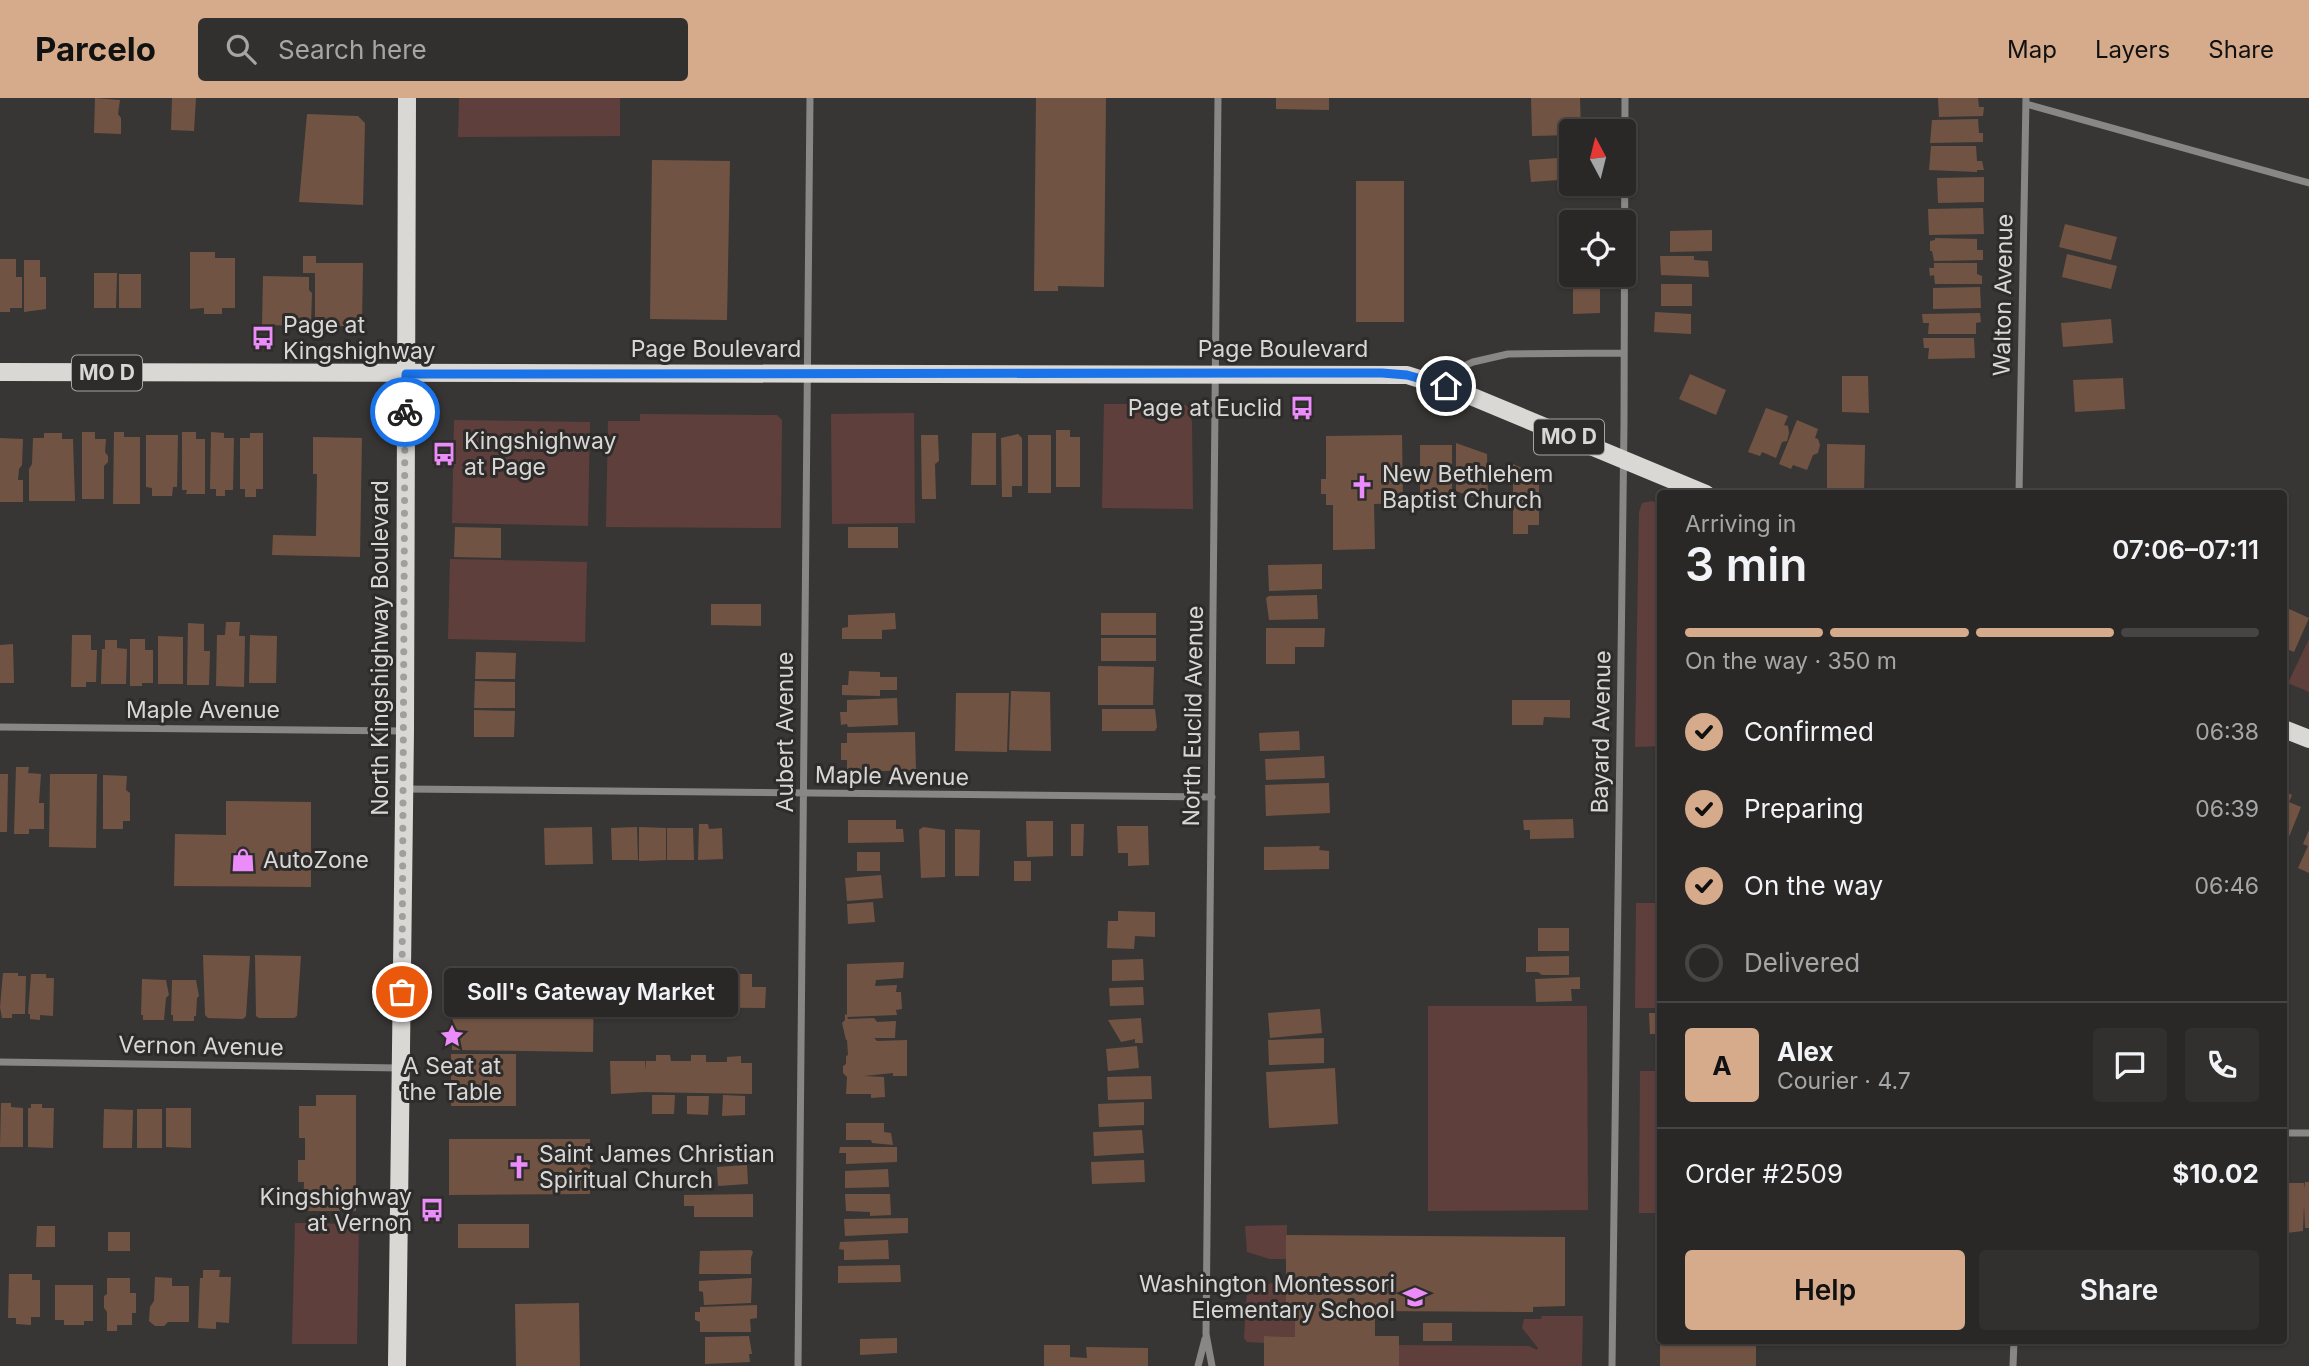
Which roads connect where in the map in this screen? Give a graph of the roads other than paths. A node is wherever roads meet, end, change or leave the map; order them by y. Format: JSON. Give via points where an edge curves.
{"nodes":[{"id":1,"x":407,"y":98,"type":"edge"},
{"id":2,"x":810,"y":98,"type":"edge"},
{"id":3,"x":1218,"y":98,"type":"edge"},
{"id":4,"x":1625,"y":98,"type":"edge"},
{"id":5,"x":2026,"y":101,"type":"edge"},
{"id":6,"x":2309,"y":183,"type":"edge"},
{"id":7,"x":1624,"y":353,"type":"junction"},
{"id":8,"x":0,"y":372,"type":"edge"},
{"id":9,"x":807,"y":373,"type":"junction"},
{"id":10,"x":1216,"y":373,"type":"junction"},
{"id":11,"x":406,"y":374,"type":"junction"},
{"id":12,"x":1431,"y":381,"type":"junction"},
{"id":13,"x":1623,"y":459,"type":"junction"},
{"id":14,"x":1697,"y":490,"type":"edge"},
{"id":15,"x":2019,"y":490,"type":"edge"},
{"id":16,"x":0,"y":727,"type":"edge"},
{"id":17,"x":2287,"y":730,"type":"edge"},
{"id":18,"x":405,"y":731,"type":"junction"},
{"id":19,"x":2309,"y":739,"type":"edge"},
{"id":20,"x":404,"y":789,"type":"junction"},
{"id":21,"x":804,"y":794,"type":"junction"},
{"id":22,"x":1212,"y":797,"type":"junction"},
{"id":23,"x":0,"y":1062,"type":"edge"},
{"id":24,"x":401,"y":1068,"type":"junction"},
{"id":25,"x":2287,"y":1133,"type":"edge"},
{"id":26,"x":2309,"y":1133,"type":"edge"},
{"id":27,"x":1206,"y":1334,"type":"junction"},
{"id":28,"x":2014,"y":1344,"type":"edge"},
{"id":29,"x":397,"y":1366,"type":"edge"},
{"id":30,"x":798,"y":1366,"type":"edge"},
{"id":31,"x":1198,"y":1366,"type":"edge"},
{"id":32,"x":1212,"y":1366,"type":"edge"},
{"id":33,"x":1612,"y":1366,"type":"edge"},
{"id":34,"x":2013,"y":1366,"type":"edge"}],
"edges":[{"from":1,"to":11,"type":"main road","name":"North Kingshighway Boulevard"},
{"from":2,"to":9,"type":"street","name":"Aubert Avenue"},
{"from":3,"to":10,"type":"street","name":"North Euclid Avenue"},
{"from":4,"to":7,"type":"street","name":"Bayard Avenue"},
{"from":5,"to":6,"type":"street"},
{"from":5,"to":15,"type":"street","name":"Walton Avenue"},
{"from":7,"to":12,"type":"street","via":[[1508,354],[1473,362]]},
{"from":7,"to":13,"type":"street","name":"Bayard Avenue"},
{"from":8,"to":11,"type":"main road","name":"Page Boulevard","number":"MO D"},
{"from":9,"to":10,"type":"main road","name":"Page Boulevard","number":"MO D"},
{"from":9,"to":11,"type":"main road","name":"Page Boulevard","number":"MO D"},
{"from":9,"to":21,"type":"street","name":"Aubert Avenue"},
{"from":10,"to":12,"type":"main road","name":"Page Boulevard","number":"MO D","via":[[1382,373]]},
{"from":10,"to":22,"type":"street","name":"North Euclid Avenue"},
{"from":11,"to":18,"type":"main road","name":"North Kingshighway Boulevard"},
{"from":12,"to":13,"type":"main road","name":"Page Boulevard","number":"MO D"},
{"from":13,"to":14,"type":"main road","name":"Page Boulevard","number":"MO D"},
{"from":13,"to":33,"type":"street","name":"Bayard Avenue"},
{"from":16,"to":18,"type":"street","name":"Maple Avenue"},
{"from":17,"to":19,"type":"main road"},
{"from":18,"to":20,"type":"main road","name":"North Kingshighway Boulevard"},
{"from":20,"to":21,"type":"street","name":"Maple Avenue"},
{"from":20,"to":24,"type":"main road","name":"North Kingshighway Boulevard"},
{"from":21,"to":22,"type":"street","name":"Maple Avenue"},
{"from":21,"to":30,"type":"street","name":"Aubert Avenue"},
{"from":22,"to":27,"type":"street","name":"North Euclid Avenue"},
{"from":23,"to":24,"type":"street","name":"Vernon Avenue"},
{"from":24,"to":29,"type":"main road","name":"North Kingshighway Boulevard"},
{"from":25,"to":26,"type":"street"},
{"from":27,"to":31,"type":"street","name":"North Euclid Avenue"},
{"from":27,"to":32,"type":"street","name":"North Euclid Avenue"},
{"from":28,"to":34,"type":"street"}]}
